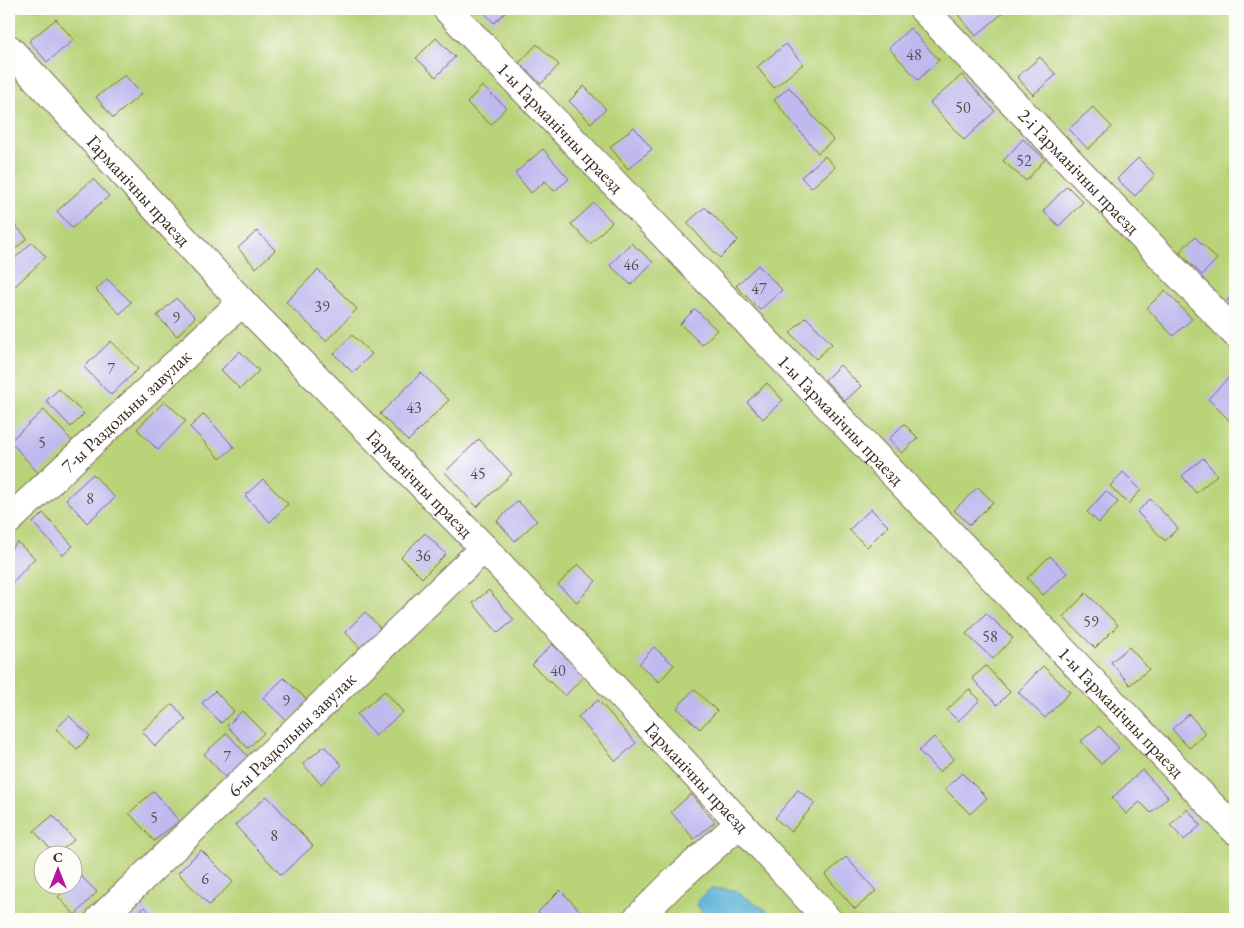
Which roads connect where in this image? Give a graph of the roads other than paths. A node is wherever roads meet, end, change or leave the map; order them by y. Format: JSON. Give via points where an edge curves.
{"nodes":[{"id":1,"x":447,"y":9,"type":"edge"},
{"id":2,"x":923,"y":9,"type":"edge"},
{"id":3,"x":9,"y":49,"type":"edge"},
{"id":4,"x":242,"y":302,"type":"junction"},
{"id":5,"x":1235,"y":333,"type":"edge"},
{"id":6,"x":9,"y":520,"type":"edge"},
{"id":7,"x":484,"y":548,"type":"junction"},
{"id":8,"x":740,"y":823,"type":"junction"},
{"id":9,"x":1235,"y":830,"type":"edge"},
{"id":10,"x":100,"y":919,"type":"edge"},
{"id":11,"x":637,"y":919,"type":"edge"},
{"id":12,"x":827,"y":919,"type":"edge"}],
"edges":[{"from":1,"to":9,"type":"lane","name":"1-ы Гарманічны праезд"},
{"from":2,"to":5,"type":"lane","name":"2-і Гарманічны праезд"},
{"from":3,"to":4,"type":"lane","name":"Гарманічны праезд"},
{"from":4,"to":6,"type":"lane","name":"7-ы Раздольны завулак"},
{"from":4,"to":7,"type":"lane","name":"Гарманічны праезд"},
{"from":7,"to":8,"type":"lane","name":"Гарманічны праезд"},
{"from":7,"to":10,"type":"lane","name":"6-ы Раздольны завулак"},
{"from":8,"to":11,"type":"lane"},
{"from":8,"to":12,"type":"lane","name":"Гарманічны праезд"}]}
